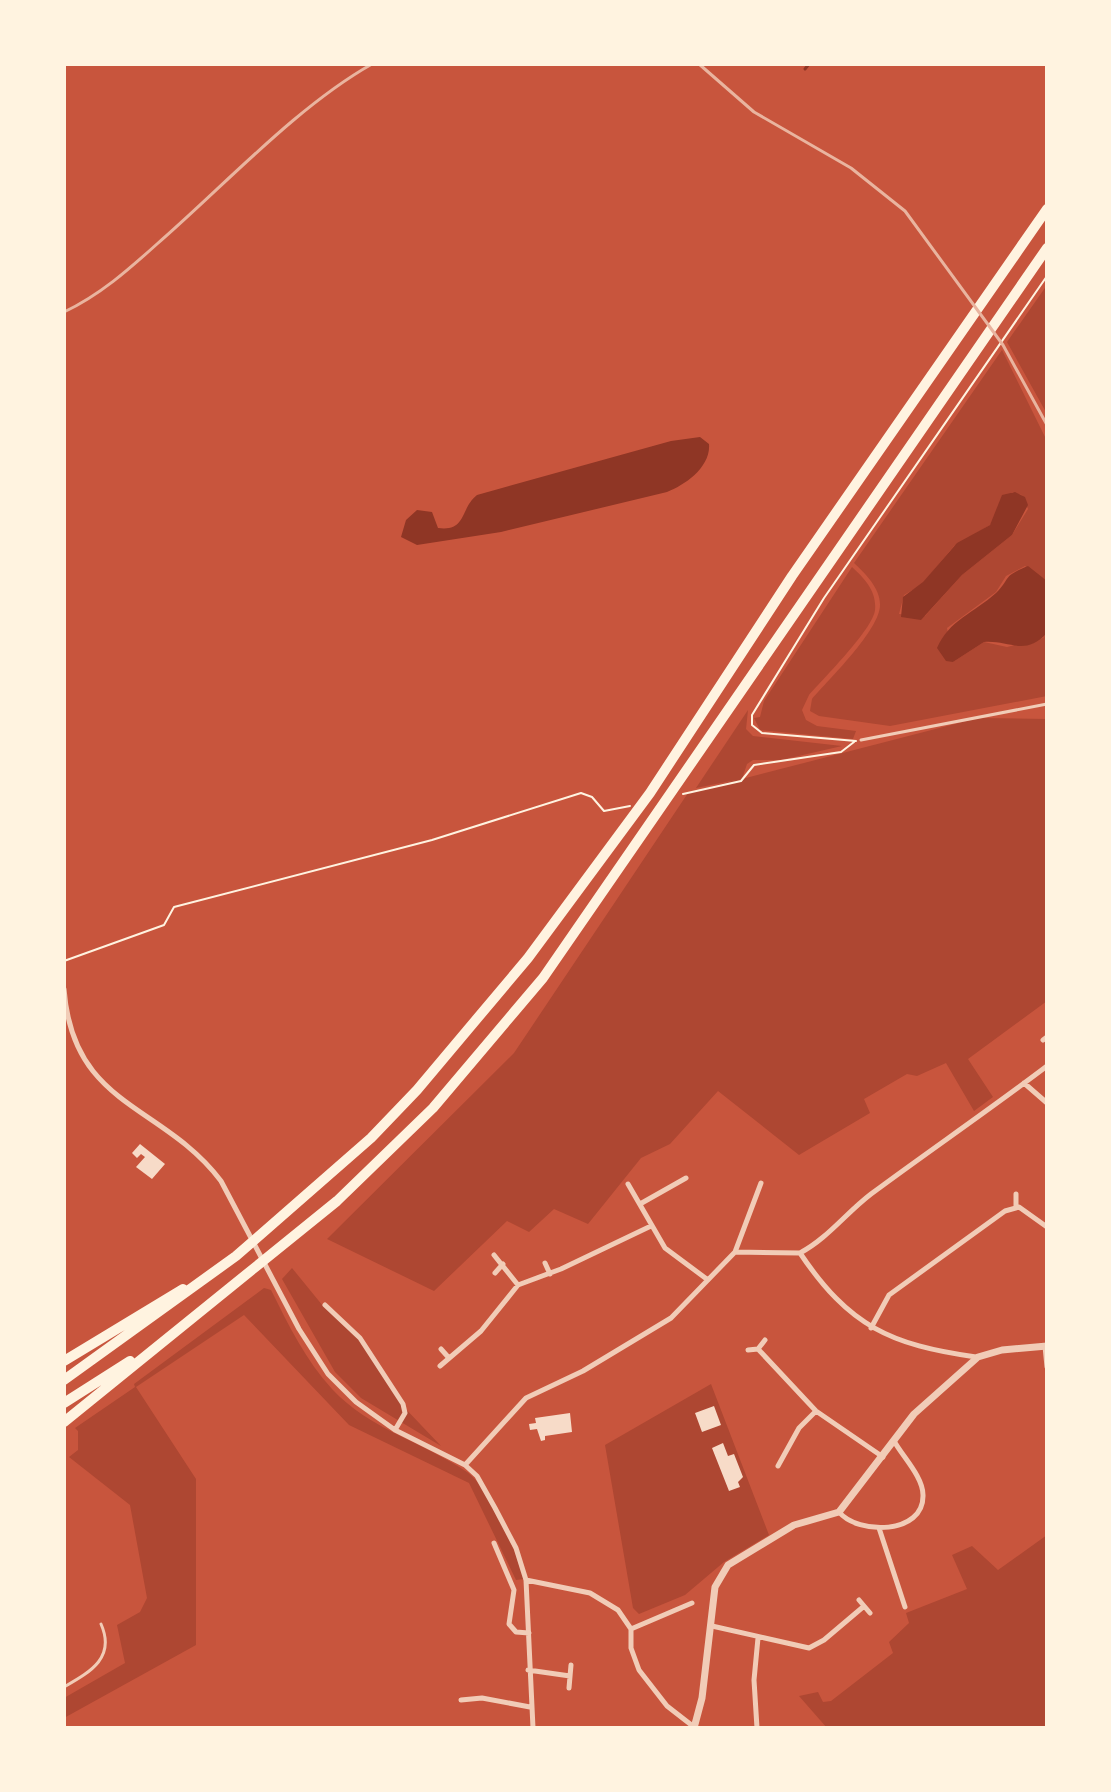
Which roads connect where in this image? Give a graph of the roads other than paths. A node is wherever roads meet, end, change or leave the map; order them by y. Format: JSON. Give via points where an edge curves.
{"nodes":[{"id":1,"x":1047,"y":209,"type":"edge"},
{"id":2,"x":1047,"y":248,"type":"edge"},
{"id":3,"x":1047,"y":704,"type":"edge"},
{"id":4,"x":861,"y":740,"type":"dead end"},
{"id":5,"x":64,"y":989,"type":"edge"},
{"id":6,"x":1047,"y":1066,"type":"edge"},
{"id":7,"x":1024,"y":1083,"type":"junction"},
{"id":8,"x":1047,"y":1103,"type":"edge"},
{"id":9,"x":686,"y":1178,"type":"dead end"},
{"id":10,"x":761,"y":1183,"type":"dead end"},
{"id":11,"x":628,"y":1184,"type":"dead end"},
{"id":12,"x":1016,"y":1194,"type":"dead end"},
{"id":13,"x":640,"y":1204,"type":"junction"},
{"id":14,"x":1016,"y":1207,"type":"junction"},
{"id":15,"x":651,"y":1226,"type":"junction"},
{"id":16,"x":1047,"y":1227,"type":"edge"},
{"id":17,"x":735,"y":1252,"type":"junction"},
{"id":18,"x":800,"y":1253,"type":"junction"},
{"id":19,"x":494,"y":1255,"type":"dead end"},
{"id":20,"x":236,"y":1256,"type":"junction"},
{"id":21,"x":545,"y":1263,"type":"dead end"},
{"id":22,"x":503,"y":1264,"type":"junction"},
{"id":23,"x":495,"y":1273,"type":"dead end"},
{"id":24,"x":550,"y":1274,"type":"junction"},
{"id":25,"x":708,"y":1280,"type":"junction"},
{"id":26,"x":518,"y":1285,"type":"junction"},
{"id":27,"x":325,"y":1305,"type":"dead end"},
{"id":28,"x":871,"y":1328,"type":"junction"},
{"id":29,"x":165,"y":1338,"type":"junction"},
{"id":30,"x":765,"y":1340,"type":"dead end"},
{"id":31,"x":1046,"y":1346,"type":"edge"},
{"id":32,"x":441,"y":1349,"type":"dead end"},
{"id":33,"x":758,"y":1349,"type":"junction"},
{"id":34,"x":748,"y":1350,"type":"dead end"},
{"id":35,"x":978,"y":1357,"type":"junction"},
{"id":36,"x":449,"y":1358,"type":"junction"},
{"id":37,"x":64,"y":1361,"type":"edge"},
{"id":38,"x":440,"y":1366,"type":"dead end"},
{"id":39,"x":1047,"y":1367,"type":"edge"},
{"id":40,"x":64,"y":1380,"type":"edge"},
{"id":41,"x":64,"y":1403,"type":"edge"},
{"id":42,"x":816,"y":1411,"type":"junction"},
{"id":43,"x":64,"y":1422,"type":"edge"},
{"id":44,"x":395,"y":1430,"type":"junction"},
{"id":45,"x":894,"y":1441,"type":"junction"},
{"id":46,"x":773,"y":1454,"type":"dead end"},
{"id":47,"x":883,"y":1457,"type":"junction"},
{"id":48,"x":782,"y":1458,"type":"junction"},
{"id":49,"x":465,"y":1465,"type":"junction"},
{"id":50,"x":778,"y":1466,"type":"dead end"},
{"id":51,"x":839,"y":1512,"type":"junction"},
{"id":52,"x":879,"y":1528,"type":"junction"},
{"id":53,"x":493,"y":1547,"type":"dead end"},
{"id":54,"x":526,"y":1580,"type":"junction"},
{"id":55,"x":859,"y":1600,"type":"dead end"},
{"id":56,"x":692,"y":1603,"type":"dead end"},
{"id":57,"x":863,"y":1607,"type":"junction"},
{"id":58,"x":905,"y":1607,"type":"dead end"},
{"id":59,"x":870,"y":1613,"type":"dead end"},
{"id":60,"x":101,"y":1624,"type":"dead end"},
{"id":61,"x":712,"y":1626,"type":"junction"},
{"id":62,"x":631,"y":1629,"type":"junction"},
{"id":63,"x":529,"y":1633,"type":"junction"},
{"id":64,"x":758,"y":1638,"type":"junction"},
{"id":65,"x":571,"y":1665,"type":"dead end"},
{"id":66,"x":528,"y":1670,"type":"junction"},
{"id":67,"x":570,"y":1676,"type":"junction"},
{"id":68,"x":64,"y":1687,"type":"edge"},
{"id":69,"x":569,"y":1688,"type":"dead end"},
{"id":70,"x":461,"y":1700,"type":"dead end"},
{"id":71,"x":530,"y":1707,"type":"junction"},
{"id":72,"x":533,"y":1728,"type":"edge"},
{"id":73,"x":694,"y":1728,"type":"edge"},
{"id":74,"x":757,"y":1728,"type":"edge"}],
"edges":[{"from":1,"to":20,"type":"highway","via":[[792,576],[650,793],[528,958],[371,1138]]},
{"from":2,"to":29,"type":"highway","via":[[543,978],[433,1108],[308,1228]]},
{"from":3,"to":4,"type":"lane"},
{"from":5,"to":44,"type":"street","via":[[71,1031],[86,1062],[124,1104],[206,1160],[328,1374]]},
{"from":6,"to":7,"type":"street"},
{"from":7,"to":8,"type":"street"},
{"from":7,"to":18,"type":"street","via":[[867,1197]]},
{"from":9,"to":13,"type":"street"},
{"from":10,"to":17,"type":"street"},
{"from":11,"to":13,"type":"street"},
{"from":12,"to":14,"type":"street"},
{"from":13,"to":15,"type":"street"},
{"from":14,"to":16,"type":"street"},
{"from":14,"to":28,"type":"street","via":[[889,1295]]},
{"from":15,"to":24,"type":"street"},
{"from":15,"to":25,"type":"street","via":[[673,1256]]},
{"from":17,"to":18,"type":"street"},
{"from":17,"to":25,"type":"street"},
{"from":18,"to":28,"type":"street","via":[[854,1318]]},
{"from":19,"to":22,"type":"street"},
{"from":20,"to":37,"type":"highway"},
{"from":20,"to":40,"type":"highway"},
{"from":21,"to":24,"type":"street"},
{"from":22,"to":23,"type":"street"},
{"from":22,"to":26,"type":"street"},
{"from":24,"to":26,"type":"street"},
{"from":25,"to":49,"type":"street","via":[[671,1318],[526,1398]]},
{"from":26,"to":36,"type":"street","via":[[481,1331]]},
{"from":27,"to":44,"type":"street","via":[[360,1338],[403,1404],[405,1413]]},
{"from":28,"to":35,"type":"street","via":[[897,1340]]},
{"from":29,"to":41,"type":"highway"},
{"from":29,"to":43,"type":"highway"},
{"from":30,"to":33,"type":"street"},
{"from":31,"to":35,"type":"street"},
{"from":31,"to":39,"type":"street"},
{"from":32,"to":36,"type":"street"},
{"from":33,"to":34,"type":"street"},
{"from":33,"to":42,"type":"street"},
{"from":35,"to":45,"type":"street","via":[[927,1401]]},
{"from":36,"to":38,"type":"street"},
{"from":42,"to":47,"type":"street"},
{"from":42,"to":48,"type":"street"},
{"from":44,"to":49,"type":"street"},
{"from":45,"to":47,"type":"street"},
{"from":45,"to":52,"type":"street","via":[[920,1481],[923,1502],[912,1519]]},
{"from":46,"to":48,"type":"street"},
{"from":47,"to":51,"type":"street"},
{"from":48,"to":50,"type":"street"},
{"from":49,"to":54,"type":"street","via":[[495,1508]]},
{"from":51,"to":52,"type":"street","via":[[852,1523]]},
{"from":51,"to":61,"type":"street","via":[[794,1525],[735,1558],[718,1579]]},
{"from":52,"to":58,"type":"street"},
{"from":53,"to":63,"type":"street","via":[[514,1590],[509,1624],[516,1632]]},
{"from":54,"to":62,"type":"street","via":[[601,1597]]},
{"from":54,"to":63,"type":"street"},
{"from":55,"to":57,"type":"street"},
{"from":56,"to":62,"type":"street"},
{"from":57,"to":59,"type":"street"},
{"from":57,"to":64,"type":"street","via":[[809,1648]]},
{"from":60,"to":68,"type":"lane","via":[[106,1648],[100,1662]]},
{"from":61,"to":64,"type":"street"},
{"from":61,"to":73,"type":"street"},
{"from":62,"to":73,"type":"street","via":[[639,1670],[667,1706]]},
{"from":63,"to":66,"type":"street"},
{"from":64,"to":74,"type":"street"},
{"from":65,"to":67,"type":"street"},
{"from":66,"to":67,"type":"street"},
{"from":66,"to":71,"type":"street"},
{"from":67,"to":69,"type":"street"},
{"from":70,"to":71,"type":"street","via":[[482,1698]]},
{"from":71,"to":72,"type":"street"}]}
